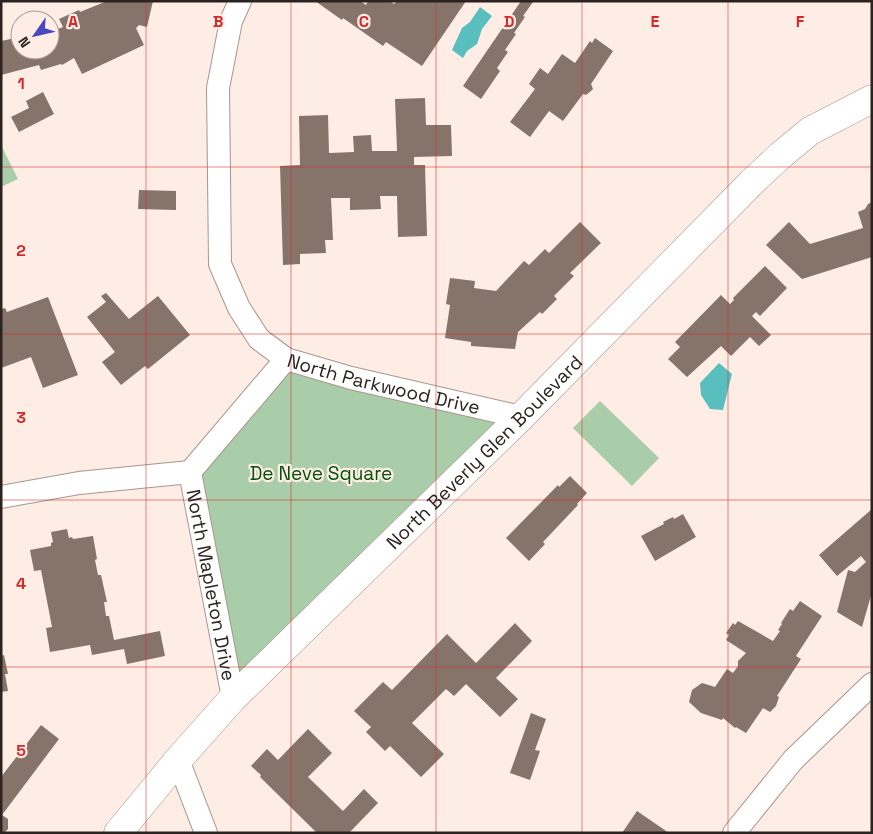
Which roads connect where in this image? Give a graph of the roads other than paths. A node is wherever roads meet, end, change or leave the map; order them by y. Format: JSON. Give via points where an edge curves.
{"nodes":[{"id":1,"x":240,"y":1,"type":"edge"},
{"id":2,"x":872,"y":99,"type":"edge"},
{"id":3,"x":286,"y":359,"type":"junction"},
{"id":4,"x":521,"y":417,"type":"junction"},
{"id":5,"x":190,"y":472,"type":"junction"},
{"id":6,"x":1,"y":497,"type":"edge"},
{"id":7,"x":872,"y":684,"type":"edge"},
{"id":8,"x":232,"y":698,"type":"junction"},
{"id":9,"x":178,"y":760,"type":"junction"},
{"id":10,"x":118,"y":833,"type":"edge"},
{"id":11,"x":206,"y":833,"type":"edge"},
{"id":12,"x":734,"y":833,"type":"edge"}],
"edges":[{"from":1,"to":3,"type":"street","via":[[231,21],[218,88],[220,264],[239,308],[259,339]]},
{"from":2,"to":4,"type":"main road","name":"North Beverly Glen Boulevard","via":[[810,131],[781,154]]},
{"from":3,"to":4,"type":"street","name":"North Parkwood Drive","via":[[350,378]]},
{"from":3,"to":5,"type":"street","name":"North Parkwood Drive"},
{"from":4,"to":8,"type":"main road","name":"North Beverly Glen Boulevard"},
{"from":5,"to":6,"type":"street","via":[[79,484]]},
{"from":5,"to":8,"type":"street","name":"North Mapleton Drive"},
{"from":7,"to":12,"type":"street","via":[[793,760]]},
{"from":8,"to":9,"type":"main road","name":"North Beverly Glen Boulevard"},
{"from":9,"to":10,"type":"main road","name":"North Beverly Glen Boulevard"},
{"from":9,"to":11,"type":"street"}]}
